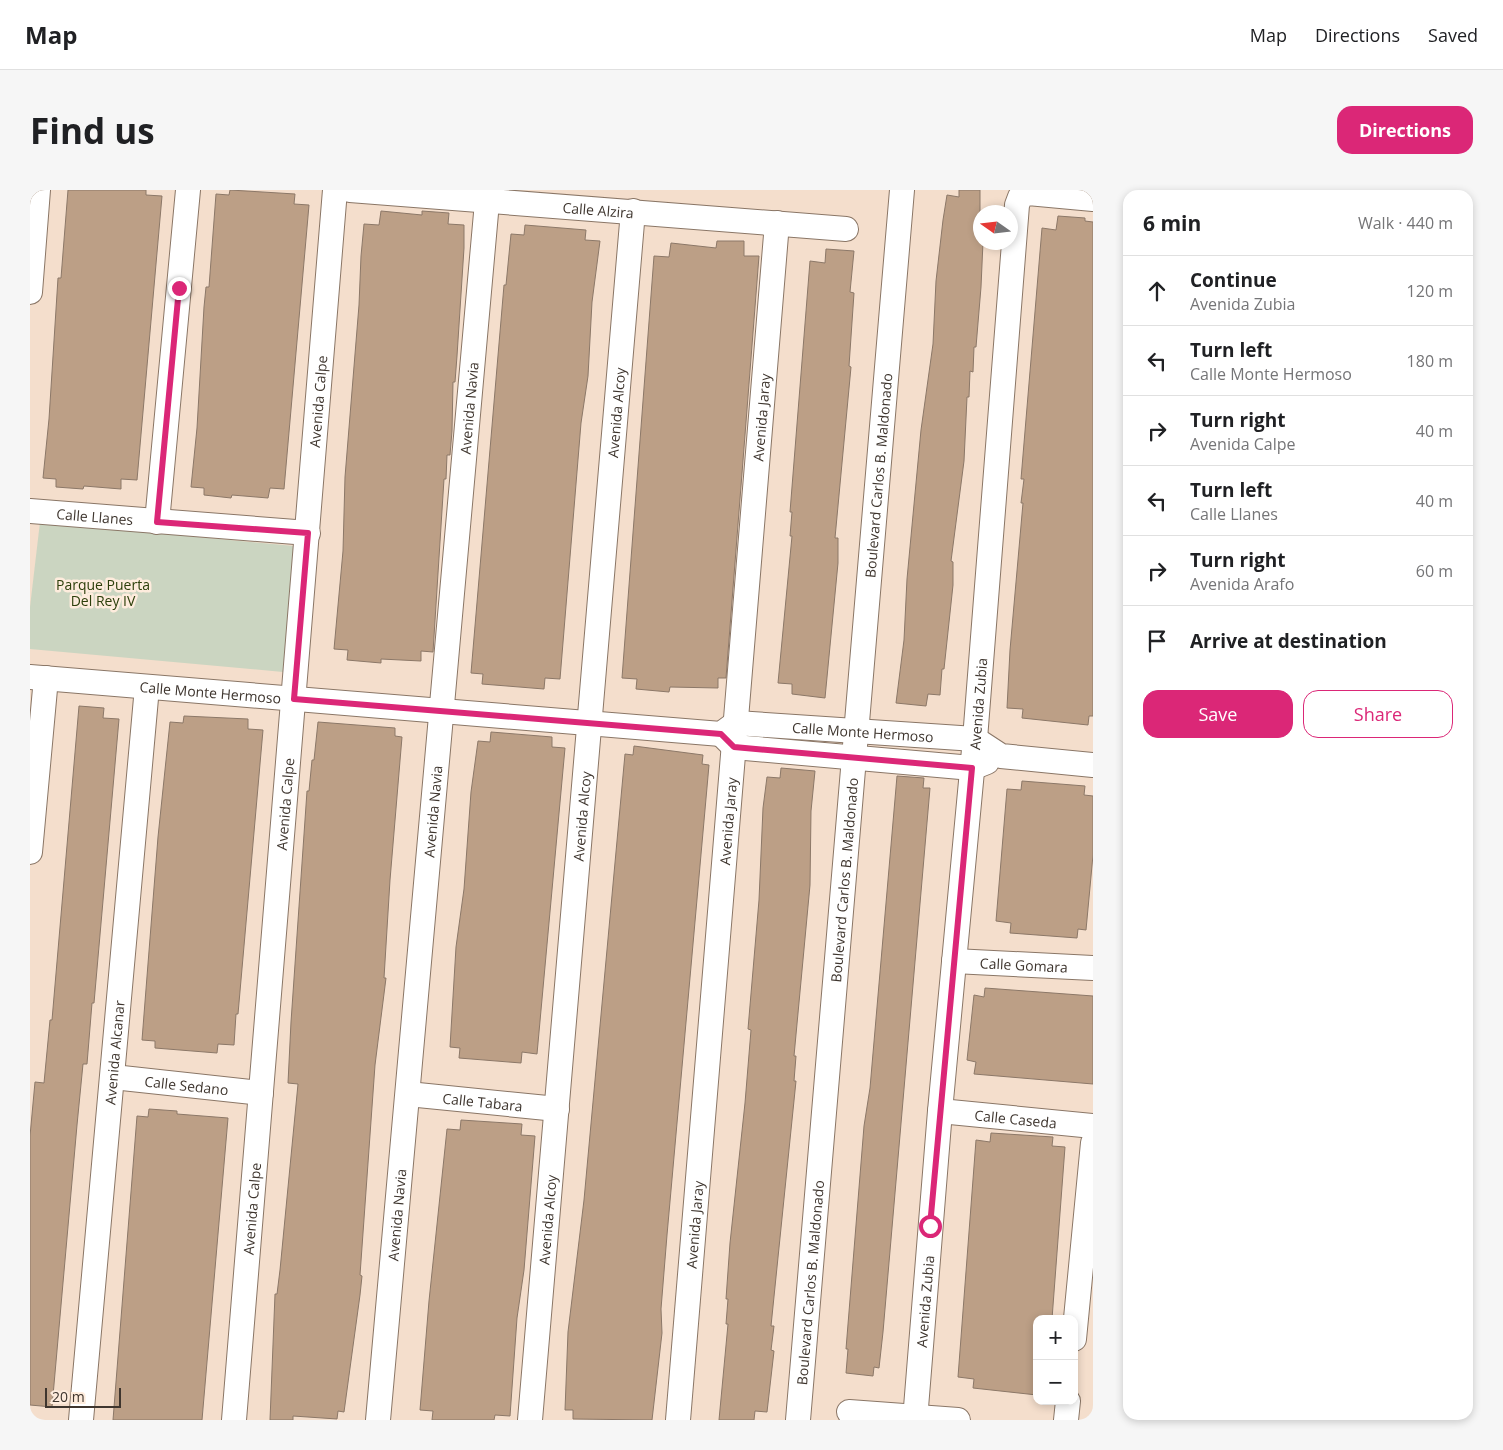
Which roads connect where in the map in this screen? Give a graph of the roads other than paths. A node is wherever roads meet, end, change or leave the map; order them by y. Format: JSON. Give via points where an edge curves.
{"nodes":[{"id":1,"x":38,"y":190,"type":"edge"},
{"id":2,"x":188,"y":190,"type":"edge"},
{"id":3,"x":335,"y":190,"type":"edge"},
{"id":4,"x":350,"y":190,"type":"edge"},
{"id":5,"x":902,"y":190,"type":"edge"},
{"id":6,"x":1093,"y":199,"type":"edge"},
{"id":7,"x":487,"y":202,"type":"junction"},
{"id":8,"x":633,"y":211,"type":"junction"},
{"id":9,"x":777,"y":223,"type":"junction"},
{"id":10,"x":846,"y":229,"type":"dead end"},
{"id":11,"x":30,"y":292,"type":"edge"},
{"id":12,"x":30,"y":512,"type":"edge"},
{"id":13,"x":157,"y":522,"type":"junction"},
{"id":14,"x":308,"y":533,"type":"junction"},
{"id":15,"x":38,"y":678,"type":"edge"},
{"id":16,"x":146,"y":687,"type":"junction"},
{"id":17,"x":294,"y":699,"type":"junction"},
{"id":18,"x":442,"y":711,"type":"junction"},
{"id":19,"x":590,"y":723,"type":"junction"},
{"id":20,"x":856,"y":731,"type":"junction"},
{"id":21,"x":730,"y":735,"type":"junction"},
{"id":22,"x":975,"y":740,"type":"junction"},
{"id":23,"x":1001,"y":756,"type":"junction"},
{"id":24,"x":854,"y":757,"type":"junction"},
{"id":25,"x":1093,"y":764,"type":"edge"},
{"id":26,"x":972,"y":768,"type":"junction"},
{"id":27,"x":30,"y":852,"type":"edge"},
{"id":28,"x":954,"y":961,"type":"junction"},
{"id":29,"x":1093,"y":968,"type":"edge"},
{"id":30,"x":113,"y":1077,"type":"junction"},
{"id":31,"x":261,"y":1093,"type":"junction"},
{"id":32,"x":408,"y":1094,"type":"junction"},
{"id":33,"x":557,"y":1109,"type":"junction"},
{"id":34,"x":940,"y":1111,"type":"junction"},
{"id":35,"x":1093,"y":1126,"type":"edge"},
{"id":36,"x":1093,"y":1143,"type":"edge"},
{"id":37,"x":1076,"y":1315,"type":"edge"},
{"id":38,"x":1068,"y":1405,"type":"edge"},
{"id":39,"x":849,"y":1412,"type":"dead end"},
{"id":40,"x":915,"y":1418,"type":"edge"},
{"id":41,"x":82,"y":1420,"type":"edge"},
{"id":42,"x":234,"y":1420,"type":"edge"},
{"id":43,"x":378,"y":1420,"type":"edge"},
{"id":44,"x":530,"y":1420,"type":"edge"},
{"id":45,"x":678,"y":1420,"type":"edge"},
{"id":46,"x":798,"y":1420,"type":"edge"},
{"id":47,"x":958,"y":1420,"type":"edge"},
{"id":48,"x":1066,"y":1420,"type":"edge"}],
"edges":[{"from":1,"to":11,"type":"street"},
{"from":2,"to":13,"type":"street"},
{"from":3,"to":14,"type":"street","name":"Avenida Calpe"},
{"from":4,"to":7,"type":"street","name":"Calle Alzira"},
{"from":5,"to":20,"type":"street","name":"Boulevard Carlos B. Maldonado"},
{"from":6,"to":22,"type":"street","name":"Avenida Zubia","via":[[1028,193],[1020,197],[1017,206]]},
{"from":7,"to":8,"type":"street","name":"Calle Alzira"},
{"from":7,"to":18,"type":"street","name":"Avenida Navia"},
{"from":8,"to":9,"type":"street","name":"Calle Alzira"},
{"from":8,"to":19,"type":"street","name":"Avenida Alcoy"},
{"from":9,"to":10,"type":"street","name":"Calle Alzira"},
{"from":9,"to":21,"type":"street","name":"Avenida Jaray"},
{"from":12,"to":13,"type":"street","name":"Calle Llanes"},
{"from":13,"to":14,"type":"street","name":"Calle Llanes"},
{"from":14,"to":17,"type":"street","name":"Avenida Calpe"},
{"from":15,"to":16,"type":"street","name":"Calle Monte Hermoso"},
{"from":15,"to":27,"type":"street"},
{"from":16,"to":17,"type":"street","name":"Calle Monte Hermoso"},
{"from":16,"to":30,"type":"street","name":"Avenida Alcanar"},
{"from":17,"to":18,"type":"street","name":"Calle Monte Hermoso"},
{"from":17,"to":31,"type":"street","name":"Avenida Calpe"},
{"from":18,"to":19,"type":"street","name":"Calle Monte Hermoso"},
{"from":18,"to":32,"type":"street","name":"Avenida Navia"},
{"from":19,"to":21,"type":"street","name":"Calle Monte Hermoso"},
{"from":19,"to":33,"type":"street","name":"Avenida Alcoy"},
{"from":20,"to":21,"type":"street","name":"Calle Monte Hermoso"},
{"from":20,"to":22,"type":"street","name":"Calle Monte Hermoso"},
{"from":20,"to":24,"type":"street","name":"Boulevard Carlos B. Maldonado"},
{"from":21,"to":24,"type":"street","name":"Calle Monte Hermoso"},
{"from":21,"to":45,"type":"street","name":"Avenida Jaray"},
{"from":22,"to":23,"type":"street","name":"Calle Monte Hermoso"},
{"from":22,"to":26,"type":"street","name":"Avenida Zubia"},
{"from":23,"to":25,"type":"street","name":"Calle Monte Hermoso"},
{"from":23,"to":26,"type":"street","name":"Calle Monte Hermoso"},
{"from":24,"to":26,"type":"street","name":"Calle Monte Hermoso"},
{"from":24,"to":46,"type":"street","name":"Boulevard Carlos B. Maldonado"},
{"from":26,"to":28,"type":"street","name":"Avenida Zubia"},
{"from":28,"to":29,"type":"street","name":"Calle Gomara"},
{"from":28,"to":34,"type":"street","name":"Avenida Zubia"},
{"from":30,"to":31,"type":"street","name":"Calle Sedano"},
{"from":30,"to":41,"type":"street","name":"Avenida Alcanar"},
{"from":31,"to":42,"type":"street","name":"Avenida Calpe"},
{"from":32,"to":33,"type":"street","name":"Calle Tabara"},
{"from":32,"to":43,"type":"street","name":"Avenida Navia"},
{"from":33,"to":44,"type":"street","name":"Avenida Alcoy"},
{"from":34,"to":35,"type":"street","name":"Calle Caseda"},
{"from":34,"to":40,"type":"street","name":"Avenida Zubia"},
{"from":36,"to":37,"type":"street"},
{"from":38,"to":48,"type":"street"},
{"from":39,"to":40,"type":"street"},
{"from":40,"to":47,"type":"street"}]}
